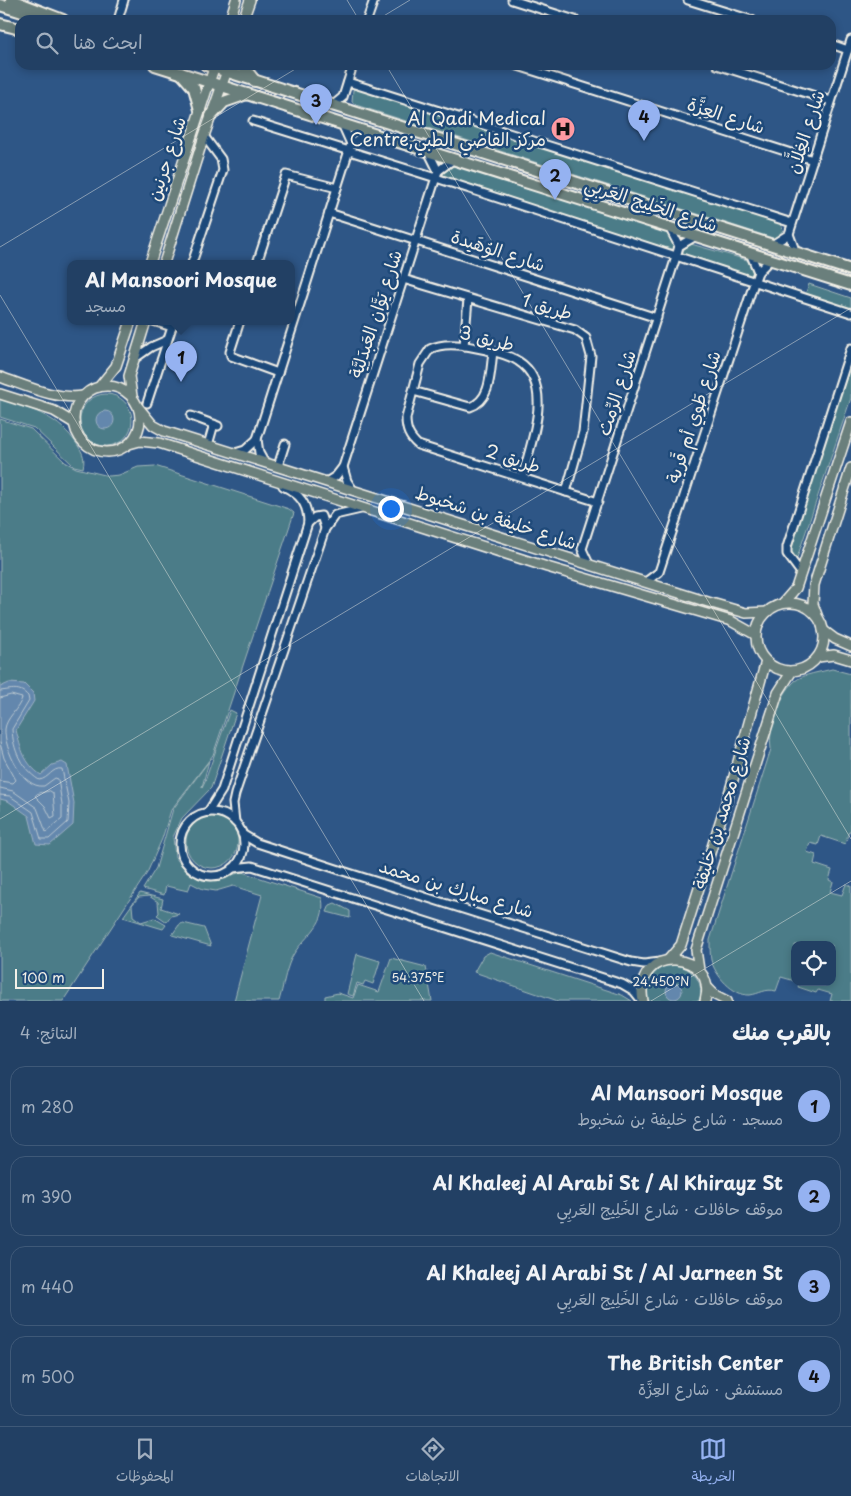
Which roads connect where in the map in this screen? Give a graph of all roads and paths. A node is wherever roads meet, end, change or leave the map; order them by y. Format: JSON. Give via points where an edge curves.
{"nodes":[{"id":1,"x":11,"y":0,"type":"edge"},
{"id":2,"x":114,"y":0,"type":"edge"},
{"id":3,"x":236,"y":0,"type":"edge"},
{"id":4,"x":250,"y":0,"type":"edge"},
{"id":5,"x":374,"y":0,"type":"edge"},
{"id":6,"x":512,"y":0,"type":"edge"},
{"id":7,"x":688,"y":0,"type":"edge"},
{"id":8,"x":123,"y":1,"type":"edge"},
{"id":9,"x":0,"y":5,"type":"edge"},
{"id":10,"x":32,"y":15,"type":"edge"},
{"id":11,"x":51,"y":15,"type":"edge"},
{"id":12,"x":119,"y":15,"type":"edge"},
{"id":13,"x":232,"y":15,"type":"edge"},
{"id":14,"x":245,"y":15,"type":"edge"},
{"id":15,"x":371,"y":15,"type":"edge"},
{"id":16,"x":559,"y":15,"type":"edge"},
{"id":17,"x":736,"y":15,"type":"edge"},
{"id":18,"x":0,"y":24,"type":"edge"},
{"id":19,"x":15,"y":28,"type":"edge"},
{"id":20,"x":851,"y":40,"type":"edge"},
{"id":21,"x":836,"y":46,"type":"edge"},
{"id":22,"x":848,"y":50,"type":"junction"},
{"id":23,"x":173,"y":70,"type":"edge"},
{"id":24,"x":211,"y":70,"type":"edge"},
{"id":25,"x":227,"y":70,"type":"edge"},
{"id":26,"x":229,"y":70,"type":"edge"},
{"id":27,"x":246,"y":70,"type":"edge"},
{"id":28,"x":352,"y":70,"type":"edge"},
{"id":29,"x":531,"y":70,"type":"edge"},
{"id":30,"x":733,"y":70,"type":"edge"},
{"id":31,"x":180,"y":72,"type":"junction"},
{"id":32,"x":209,"y":81,"type":"junction"},
{"id":33,"x":256,"y":82,"type":"junction"},
{"id":34,"x":348,"y":82,"type":"junction"},
{"id":35,"x":222,"y":85,"type":"junction"},
{"id":36,"x":248,"y":94,"type":"junction"},
{"id":37,"x":343,"y":97,"type":"junction"},
{"id":38,"x":831,"y":101,"type":"junction"},
{"id":39,"x":332,"y":106,"type":"junction"},
{"id":40,"x":200,"y":110,"type":"junction"},
{"id":41,"x":350,"y":111,"type":"junction"},
{"id":42,"x":211,"y":116,"type":"junction"},
{"id":43,"x":253,"y":121,"type":"dead end"},
{"id":44,"x":341,"y":123,"type":"junction"},
{"id":45,"x":370,"y":132,"type":"junction"},
{"id":46,"x":204,"y":136,"type":"junction"},
{"id":47,"x":352,"y":144,"type":"junction"},
{"id":48,"x":427,"y":150,"type":"junction"},
{"id":49,"x":348,"y":153,"type":"junction"},
{"id":50,"x":454,"y":159,"type":"junction"},
{"id":51,"x":812,"y":160,"type":"junction"},
{"id":52,"x":437,"y":174,"type":"junction"},
{"id":53,"x":337,"y":188,"type":"junction"},
{"id":54,"x":329,"y":213,"type":"junction"},
{"id":55,"x":792,"y":223,"type":"junction"},
{"id":56,"x":669,"y":228,"type":"junction"},
{"id":57,"x":789,"y":234,"type":"junction"},
{"id":58,"x":696,"y":236,"type":"junction"},
{"id":59,"x":416,"y":240,"type":"junction"},
{"id":60,"x":772,"y":245,"type":"junction"},
{"id":61,"x":679,"y":246,"type":"junction"},
{"id":62,"x":750,"y":253,"type":"junction"},
{"id":63,"x":796,"y":253,"type":"junction"},
{"id":64,"x":676,"y":257,"type":"junction"},
{"id":65,"x":151,"y":260,"type":"edge"},
{"id":66,"x":165,"y":260,"type":"edge"},
{"id":67,"x":193,"y":260,"type":"edge"},
{"id":68,"x":258,"y":260,"type":"edge"},
{"id":69,"x":770,"y":260,"type":"junction"},
{"id":70,"x":851,"y":270,"type":"edge"},
{"id":71,"x":758,"y":272,"type":"junction"},
{"id":72,"x":403,"y":279,"type":"junction"},
{"id":73,"x":754,"y":283,"type":"junction"},
{"id":74,"x":851,"y":285,"type":"edge"},
{"id":75,"x":468,"y":299,"type":"junction"},
{"id":76,"x":851,"y":313,"type":"edge"},
{"id":77,"x":656,"y":318,"type":"junction"},
{"id":78,"x":295,"y":320,"type":"edge"},
{"id":79,"x":130,"y":325,"type":"edge"},
{"id":80,"x":145,"y":325,"type":"edge"},
{"id":81,"x":173,"y":325,"type":"edge"},
{"id":82,"x":239,"y":325,"type":"edge"},
{"id":83,"x":293,"y":325,"type":"edge"},
{"id":84,"x":167,"y":340,"type":"junction"},
{"id":85,"x":464,"y":346,"type":"junction"},
{"id":86,"x":151,"y":348,"type":"junction"},
{"id":87,"x":851,"y":348,"type":"edge"},
{"id":88,"x":493,"y":352,"type":"junction"},
{"id":89,"x":163,"y":355,"type":"junction"},
{"id":90,"x":133,"y":360,"type":"junction"},
{"id":91,"x":849,"y":360,"type":"edge"},
{"id":92,"x":278,"y":373,"type":"junction"},
{"id":93,"x":0,"y":377,"type":"edge"},
{"id":94,"x":99,"y":387,"type":"junction"},
{"id":95,"x":413,"y":391,"type":"junction"},
{"id":96,"x":0,"y":394,"type":"edge"},
{"id":97,"x":83,"y":396,"type":"junction"},
{"id":98,"x":134,"y":399,"type":"junction"},
{"id":99,"x":147,"y":403,"type":"dead end"},
{"id":100,"x":139,"y":408,"type":"junction"},
{"id":101,"x":191,"y":416,"type":"dead end"},
{"id":102,"x":851,"y":422,"type":"edge"},
{"id":103,"x":74,"y":423,"type":"junction"},
{"id":104,"x":257,"y":439,"type":"junction"},
{"id":105,"x":129,"y":444,"type":"junction"},
{"id":106,"x":285,"y":444,"type":"dead end"},
{"id":107,"x":208,"y":445,"type":"junction"},
{"id":108,"x":418,"y":445,"type":"joint"},
{"id":109,"x":235,"y":453,"type":"junction"},
{"id":110,"x":264,"y":462,"type":"junction"},
{"id":111,"x":278,"y":466,"type":"junction"},
{"id":112,"x":343,"y":467,"type":"junction"},
{"id":113,"x":851,"y":468,"type":"edge"},
{"id":114,"x":522,"y":478,"type":"junction"},
{"id":115,"x":269,"y":480,"type":"junction"},
{"id":116,"x":328,"y":481,"type":"junction"},
{"id":117,"x":353,"y":490,"type":"junction"},
{"id":118,"x":566,"y":492,"type":"junction"},
{"id":119,"x":598,"y":502,"type":"junction"},
{"id":120,"x":362,"y":508,"type":"junction"},
{"id":121,"x":308,"y":523,"type":"junction"},
{"id":122,"x":325,"y":529,"type":"junction"},
{"id":123,"x":582,"y":549,"type":"junction"},
{"id":124,"x":570,"y":558,"type":"junction"},
{"id":125,"x":589,"y":564,"type":"junction"},
{"id":126,"x":659,"y":572,"type":"junction"},
{"id":127,"x":801,"y":573,"type":"junction"},
{"id":128,"x":647,"y":582,"type":"junction"},
{"id":129,"x":666,"y":588,"type":"junction"},
{"id":130,"x":782,"y":604,"type":"junction"},
{"id":131,"x":767,"y":612,"type":"junction"},
{"id":132,"x":818,"y":618,"type":"junction"},
{"id":133,"x":823,"y":630,"type":"junction"},
{"id":134,"x":756,"y":635,"type":"junction"},
{"id":135,"x":851,"y":646,"type":"edge"},
{"id":136,"x":818,"y":656,"type":"junction"},
{"id":137,"x":851,"y":660,"type":"edge"},
{"id":138,"x":766,"y":662,"type":"junction"},
{"id":139,"x":792,"y":671,"type":"junction"},
{"id":140,"x":208,"y":812,"type":"junction"},
{"id":141,"x":235,"y":822,"type":"junction"},
{"id":142,"x":242,"y":834,"type":"junction"},
{"id":143,"x":233,"y":868,"type":"junction"},
{"id":144,"x":666,"y":960,"type":"junction"},
{"id":145,"x":699,"y":970,"type":"junction"},
{"id":146,"x":706,"y":986,"type":"junction"},
{"id":147,"x":642,"y":1001,"type":"edge"},
{"id":148,"x":705,"y":1001,"type":"edge"},
{"id":149,"x":727,"y":1001,"type":"edge"}],
"edges":[{"from":1,"to":11,"type":"highway"},
{"from":2,"to":8,"type":"street"},
{"from":3,"to":13,"type":"main road"},
{"from":4,"to":14,"type":"main road"},
{"from":5,"to":15,"type":"street"},
{"from":6,"to":16,"type":"street"},
{"from":7,"to":17,"type":"street"},
{"from":8,"to":12,"type":"street"},
{"from":9,"to":10,"type":"highway"},
{"from":18,"to":19,"type":"highway"},
{"from":20,"to":22,"type":"street","name":"شارع الغِلاَّن"},
{"from":21,"to":22,"type":"street"},
{"from":22,"to":38,"type":"street","name":"شارع الغِلاَّن"},
{"from":23,"to":31,"type":"highway","name":"شارع الخَلِيج العَربِي"},
{"from":24,"to":32,"type":"main road","name":"شارع جرنين"},
{"from":25,"to":35,"type":"main road","name":"شارع جرنين"},
{"from":26,"to":33,"type":"highway","name":"شارع الخَلِيج العَربِي"},
{"from":27,"to":33,"type":"highway"},
{"from":28,"to":34,"type":"street"},
{"from":29,"to":51,"type":"street","name":"شارع العِزَّة"},
{"from":30,"to":38,"type":"street"},
{"from":31,"to":32,"type":"highway","name":"شارع الخَلِيج العَربِي"},
{"from":31,"to":40,"type":"highway","via":[[194,88]]},
{"from":32,"to":35,"type":"highway","name":"شارع الخَلِيج العَربِي"},
{"from":32,"to":40,"type":"main road","name":"شارع جرنين"},
{"from":33,"to":39,"type":"highway","name":"شارع الخَلِيج العَربِي"},
{"from":34,"to":37,"type":"street"},
{"from":34,"to":55,"type":"street","name":"شارع الخَلِيج العَربِي"},
{"from":35,"to":36,"type":"highway","name":"شارع الخَلِيج العَربِي"},
{"from":35,"to":42,"type":"main road","name":"شارع جرنين"},
{"from":36,"to":42,"type":"highway","via":[[224,102]]},
{"from":36,"to":44,"type":"highway","name":"شارع الخَلِيج العَربِي"},
{"from":37,"to":39,"type":"street"},
{"from":37,"to":41,"type":"street"},
{"from":38,"to":51,"type":"street","name":"شارع الغِلاَّن"},
{"from":39,"to":41,"type":"highway","name":"شارع الخَلِيج العَربِي"},
{"from":40,"to":65,"type":"main road","name":"شارع جرنين"},
{"from":41,"to":60,"type":"highway","name":"شارع الخَلِيج العَربِي"},
{"from":42,"to":46,"type":"main road","name":"شارع جرنين"},
{"from":43,"to":49,"type":"street"},
{"from":44,"to":45,"type":"highway","name":"شارع الخَلِيج العَربِي"},
{"from":44,"to":47,"type":"street"},
{"from":45,"to":47,"type":"street"},
{"from":45,"to":48,"type":"highway","name":"شارع الخَلِيج العَربِي"},
{"from":46,"to":66,"type":"main road","name":"شارع جرنين"},
{"from":46,"to":67,"type":"street","via":[[221,159],[223,170]]},
{"from":47,"to":49,"type":"street"},
{"from":48,"to":50,"type":"highway","name":"شارع الخَلِيج العَربِي"},
{"from":48,"to":52,"type":"street"},
{"from":49,"to":52,"type":"street"},
{"from":49,"to":53,"type":"street"},
{"from":50,"to":52,"type":"street"},
{"from":50,"to":56,"type":"highway","name":"شارع الخَلِيج العَربِي"},
{"from":51,"to":55,"type":"street","name":"شارع الغِلاَّن"},
{"from":52,"to":59,"type":"street","name":"شارع يَوَّان العَبدَلِيَّة"},
{"from":52,"to":64,"type":"street"},
{"from":53,"to":54,"type":"street"},
{"from":53,"to":68,"type":"street","via":[[286,175]]},
{"from":54,"to":59,"type":"street","name":"شارع الوُهَيدة"},
{"from":54,"to":78,"type":"street"},
{"from":55,"to":57,"type":"street","name":"شارع الغِلاَّن"},
{"from":56,"to":58,"type":"highway","name":"شارع الخَلِيج العَربِي"},
{"from":56,"to":61,"type":"street"},
{"from":57,"to":60,"type":"street"},
{"from":57,"to":63,"type":"street"},
{"from":58,"to":61,"type":"street"},
{"from":58,"to":62,"type":"highway","name":"شارع الخَلِيج العَربِي"},
{"from":59,"to":72,"type":"street","name":"شارع يَوَّان العَبدَلِيَّة"},
{"from":59,"to":77,"type":"street","name":"شارع الوُهَيدة"},
{"from":60,"to":63,"type":"highway","name":"شارع الخَلِيج العَربِي"},
{"from":61,"to":64,"type":"street","name":"شارع الرِّمث"},
{"from":62,"to":69,"type":"highway","name":"شارع الخَلِيج العَربِي"},
{"from":62,"to":71,"type":"street"},
{"from":63,"to":70,"type":"highway","name":"شارع الخَلِيج العَربِي"},
{"from":64,"to":73,"type":"street"},
{"from":64,"to":77,"type":"street","name":"شارع الرِّمث"},
{"from":69,"to":71,"type":"street","name":"شارع طَوي أم قَرية"},
{"from":69,"to":74,"type":"highway","name":"شارع الخَلِيج العَربِي"},
{"from":71,"to":73,"type":"street","name":"شارع طَوي أم قَرية"},
{"from":72,"to":75,"type":"street","name":"طريق 1"},
{"from":72,"to":112,"type":"street","name":"شارع يَوَّان العَبدَلِيَّة"},
{"from":73,"to":76,"type":"street"},
{"from":73,"to":126,"type":"street","name":"شارع طَوي أم قَرية"},
{"from":75,"to":85,"type":"street"},
{"from":75,"to":118,"type":"street","name":"طريق 1","via":[[575,330],[586,338],[592,356],[583,432]]},
{"from":77,"to":119,"type":"street","name":"شارع الرِّمث"},
{"from":79,"to":94,"type":"main road","via":[[116,366]]},
{"from":80,"to":90,"type":"main road"},
{"from":81,"to":84,"type":"street"},
{"from":82,"to":92,"type":"street","via":[[231,356]]},
{"from":83,"to":92,"type":"street"},
{"from":84,"to":86,"type":"street"},
{"from":84,"to":89,"type":"street"},
{"from":85,"to":88,"type":"street","name":"طريق 3"},
{"from":85,"to":95,"type":"street","name":"طريق 3","via":[[430,349],[420,364]]},
{"from":86,"to":89,"type":"street"},
{"from":86,"to":90,"type":"street"},
{"from":87,"to":91,"type":"street"},
{"from":88,"to":95,"type":"street","via":[[489,385],[484,399],[478,404],[470,407]]},
{"from":88,"to":114,"type":"street","name":"طريق 3","via":[[519,361],[533,376],[537,387],[536,420]]},
{"from":89,"to":99,"type":"street"},
{"from":90,"to":98,"type":"main road","via":[[129,383]]},
{"from":91,"to":127,"type":"street","via":[[787,547],[787,554]]},
{"from":92,"to":104,"type":"street"},
{"from":93,"to":97,"type":"main road","via":[[58,396]]},
{"from":94,"to":97,"type":"main road"},
{"from":94,"to":98,"type":"main road","via":[[118,388]]},
{"from":95,"to":108,"type":"street","name":"طريق 3","via":[[406,426]]},
{"from":96,"to":103,"type":"main road","via":[[54,411]]},
{"from":97,"to":103,"type":"main road"},
{"from":98,"to":100,"type":"main road"},
{"from":100,"to":105,"type":"main road","via":[[139,428]]},
{"from":100,"to":107,"type":"main road","name":"شارع خليفة بن شخبوط","via":[[153,425],[164,431]]},
{"from":101,"to":107,"type":"street","via":[[216,425]]},
{"from":102,"to":127,"type":"main road"},
{"from":103,"to":105,"type":"main road","via":[[82,441],[98,451],[109,452]]},
{"from":104,"to":109,"type":"street","via":[[245,450]]},
{"from":104,"to":110,"type":"street"},
{"from":105,"to":115,"type":"main road","name":"شارع خليفة بن شخبوط","via":[[140,441],[159,443]]},
{"from":106,"to":111,"type":"street"},
{"from":107,"to":109,"type":"main road","name":"شارع خليفة بن شخبوط"},
{"from":108,"to":114,"type":"street","name":"طريق 2"},
{"from":109,"to":110,"type":"main road","name":"شارع خليفة بن شخبوط"},
{"from":110,"to":111,"type":"main road","name":"شارع خليفة بن شخبوط"},
{"from":111,"to":116,"type":"main road","name":"شارع خليفة بن شخبوط"},
{"from":112,"to":116,"type":"street","name":"شارع يَوَّان العَبدَلِيَّة"},
{"from":112,"to":117,"type":"street","via":[[346,481]]},
{"from":113,"to":132,"type":"main road","via":[[814,585],[813,604]]},
{"from":114,"to":118,"type":"street","name":"طريق 2"},
{"from":115,"to":120,"type":"main road","name":"شارع خليفة بن شخبوط"},
{"from":115,"to":121,"type":"street","via":[[298,495],[306,507]]},
{"from":116,"to":117,"type":"main road","name":"شارع خليفة بن شخبوط"},
{"from":117,"to":124,"type":"main road","name":"شارع خليفة بن شخبوط"},
{"from":118,"to":119,"type":"street","name":"طريق 2"},
{"from":119,"to":123,"type":"street","name":"شارع الرِّمث"},
{"from":120,"to":122,"type":"street","via":[[338,514]]},
{"from":120,"to":134,"type":"main road","name":"شارع خليفة بن شخبوط","via":[[731,621]]},
{"from":121,"to":122,"type":"street","via":[[321,516]]},
{"from":121,"to":140,"type":"street","via":[[222,790]]},
{"from":122,"to":141,"type":"street","via":[[234,794]]},
{"from":123,"to":124,"type":"street"},
{"from":123,"to":125,"type":"street"},
{"from":124,"to":125,"type":"main road","name":"شارع خليفة بن شخبوط"},
{"from":125,"to":128,"type":"main road","name":"شارع خليفة بن شخبوط"},
{"from":126,"to":128,"type":"street"},
{"from":126,"to":129,"type":"street"},
{"from":127,"to":130,"type":"main road","via":[[796,588]]},
{"from":128,"to":129,"type":"main road","name":"شارع خليفة بن شخبوط"},
{"from":129,"to":131,"type":"main road","name":"شارع خليفة بن شخبوط","via":[[746,612]]},
{"from":130,"to":131,"type":"main road"},
{"from":130,"to":132,"type":"main road","via":[[802,605]]},
{"from":131,"to":134,"type":"main road","via":[[761,618]]},
{"from":132,"to":133,"type":"main road"},
{"from":133,"to":135,"type":"main road"},
{"from":133,"to":136,"type":"main road","via":[[824,639]]},
{"from":134,"to":138,"type":"main road","via":[[760,654]]},
{"from":136,"to":137,"type":"main road","via":[[834,655]]},
{"from":136,"to":139,"type":"main road","via":[[802,669]]},
{"from":138,"to":139,"type":"main road"},
{"from":138,"to":144,"type":"main road","name":"شارع محمد بن خليفة","via":[[681,945]]},
{"from":139,"to":145,"type":"main road","name":"شارع محمد بن خليفة","via":[[778,693],[754,762],[696,950]]},
{"from":140,"to":141,"type":"street","via":[[227,816]]},
{"from":140,"to":143,"type":"street","via":[[193,819],[182,831],[180,842],[185,862],[198,872],[213,876]]},
{"from":141,"to":142,"type":"street"},
{"from":142,"to":143,"type":"street","via":[[243,852]]},
{"from":142,"to":144,"type":"street","name":"شارع مبارك بن محمد","via":[[322,864],[631,962],[644,964]]},
{"from":143,"to":147,"type":"street","via":[[252,866],[622,984]]},
{"from":144,"to":145,"type":"main road","via":[[685,962]]},
{"from":144,"to":147,"type":"main road","name":"شارع محمد بن خليفة","via":[[646,975],[642,984]]},
{"from":145,"to":146,"type":"main road","name":"شارع محمد بن خليفة"},
{"from":146,"to":148,"type":"main road"},
{"from":146,"to":149,"type":"main road"}]}
